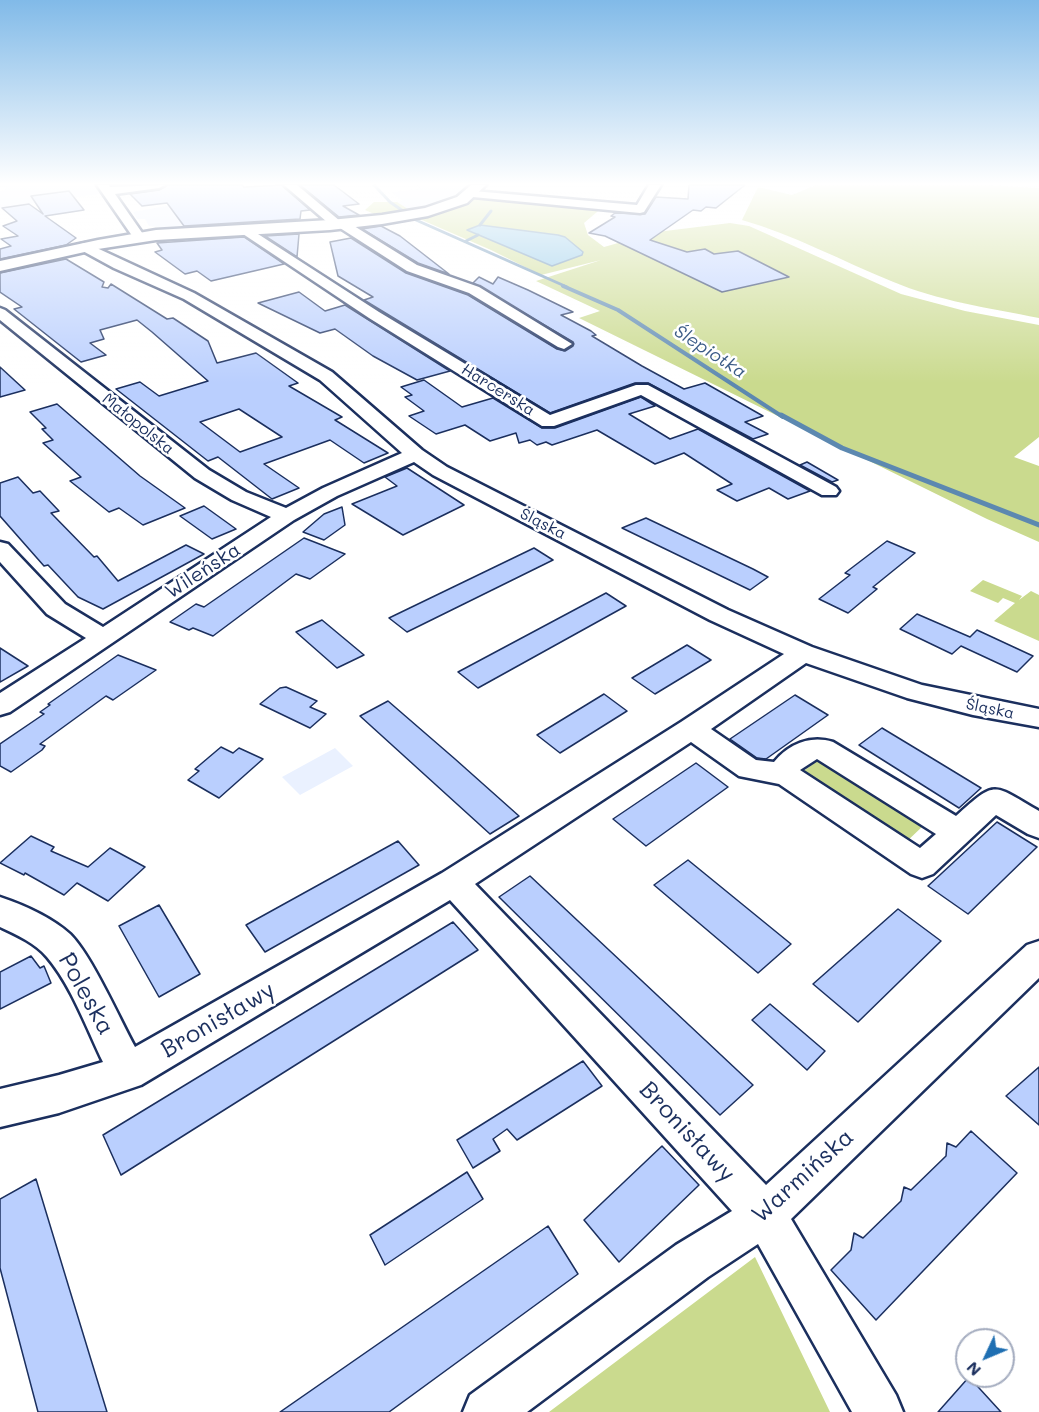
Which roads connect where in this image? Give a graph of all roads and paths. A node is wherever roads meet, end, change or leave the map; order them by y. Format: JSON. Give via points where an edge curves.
{"nodes":[{"id":1,"x":72,"y":251,"type":"edge"},
{"id":2,"x":92,"y":251,"type":"edge"},
{"id":3,"x":277,"y":251,"type":"edge"},
{"id":4,"x":384,"y":251,"type":"edge"},
{"id":5,"x":0,"y":266,"type":"edge"},
{"id":6,"x":0,"y":313,"type":"edge"},
{"id":7,"x":564,"y":344,"type":"dead end"},
{"id":8,"x":415,"y":454,"type":"junction"},
{"id":9,"x":829,"y":491,"type":"dead end"},
{"id":10,"x":287,"y":516,"type":"junction"},
{"id":11,"x":0,"y":549,"type":"edge"},
{"id":12,"x":102,"y":638,"type":"junction"},
{"id":13,"x":803,"y":653,"type":"junction"},
{"id":14,"x":0,"y":706,"type":"edge"},
{"id":15,"x":1039,"y":718,"type":"edge"},
{"id":16,"x":691,"y":729,"type":"junction"},
{"id":17,"x":782,"y":774,"type":"junction"},
{"id":18,"x":1039,"y":826,"type":"edge"},
{"id":19,"x":959,"y":833,"type":"junction"},
{"id":20,"x":453,"y":882,"type":"junction"},
{"id":21,"x":0,"y":911,"type":"edge"},
{"id":22,"x":1039,"y":956,"type":"edge"},
{"id":23,"x":128,"y":1072,"type":"junction"},
{"id":24,"x":0,"y":1108,"type":"edge"},
{"id":25,"x":765,"y":1215,"type":"junction"},
{"id":26,"x":487,"y":1412,"type":"edge"},
{"id":27,"x":879,"y":1412,"type":"edge"}],
"edges":[{"from":1,"to":5,"type":"street"},
{"from":2,"to":8,"type":"street","name":"Śląska","via":[[189,296],[326,376]]},
{"from":3,"to":9,"type":"street","name":"Harcerska","via":[[548,422],[642,388]]},
{"from":4,"to":7,"type":"street","via":[[412,268],[474,290]]},
{"from":6,"to":10,"type":"street","name":"Małopolska","via":[[202,474],[239,496]]},
{"from":8,"to":10,"type":"street","name":"Wileńska"},
{"from":8,"to":13,"type":"street","name":"Śląska","via":[[719,615]]},
{"from":10,"to":12,"type":"street","name":"Wileńska"},
{"from":11,"to":12,"type":"street","via":[[56,609]]},
{"from":12,"to":14,"type":"street","name":"Wileńska"},
{"from":13,"to":15,"type":"street","name":"Śląska","via":[[916,692]]},
{"from":13,"to":16,"type":"street","name":"Bronisławy"},
{"from":16,"to":17,"type":"street","via":[[749,769]]},
{"from":16,"to":20,"type":"street","name":"Bronisławy"},
{"from":17,"to":19,"type":"street","via":[[809,750],[823,748]]},
{"from":17,"to":19,"type":"street","via":[[922,865]]},
{"from":18,"to":19,"type":"street","via":[[994,799]]},
{"from":20,"to":23,"type":"street","name":"Bronisławy"},
{"from":20,"to":25,"type":"street","name":"Bronisławy"},
{"from":21,"to":23,"type":"street","name":"Poleska","via":[[42,932],[59,946]]},
{"from":22,"to":25,"type":"street","name":"Warmińska"},
{"from":23,"to":24,"type":"street","name":"Bronisławy"},
{"from":25,"to":26,"type":"street","name":"Warmińska","via":[[692,1261]]},
{"from":25,"to":27,"type":"street","name":"Bronisławy"}]}
